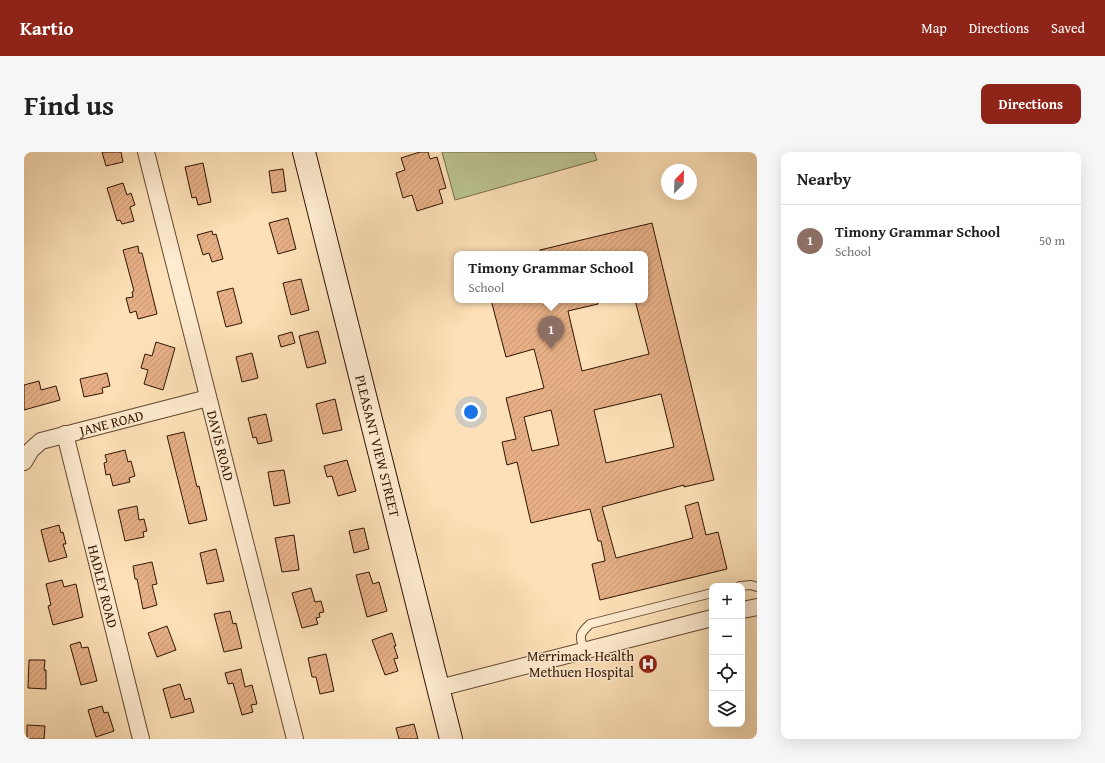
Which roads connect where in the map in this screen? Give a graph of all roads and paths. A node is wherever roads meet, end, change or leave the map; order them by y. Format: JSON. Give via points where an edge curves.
{"nodes":[{"id":1,"x":146,"y":152,"type":"edge"},
{"id":2,"x":304,"y":152,"type":"edge"},
{"id":3,"x":208,"y":398,"type":"junction"},
{"id":4,"x":65,"y":434,"type":"junction"},
{"id":5,"x":24,"y":462,"type":"edge"},
{"id":6,"x":745,"y":586,"type":"edge"},
{"id":7,"x":757,"y":587,"type":"edge"},
{"id":8,"x":709,"y":594,"type":"edge"},
{"id":9,"x":757,"y":607,"type":"edge"},
{"id":10,"x":745,"y":609,"type":"edge"},
{"id":11,"x":709,"y":619,"type":"edge"},
{"id":12,"x":584,"y":650,"type":"junction"},
{"id":13,"x":439,"y":688,"type":"junction"},
{"id":14,"x":141,"y":739,"type":"edge"},
{"id":15,"x":294,"y":739,"type":"edge"},
{"id":16,"x":451,"y":739,"type":"edge"}],
"edges":[{"from":1,"to":3,"type":"street","name":"DAVIS ROAD"},
{"from":2,"to":13,"type":"street","name":"PLEASANT VIEW STREET"},
{"from":3,"to":4,"type":"street","name":"JANE ROAD"},
{"from":3,"to":15,"type":"street","name":"DAVIS ROAD"},
{"from":4,"to":5,"type":"street","name":"JANE ROAD","via":[[41,441],[31,450]]},
{"from":4,"to":14,"type":"street","name":"HADLEY ROAD"},
{"from":6,"to":7,"type":"lane"},
{"from":8,"to":12,"type":"lane","via":[[590,624],[582,630],[580,638]]},
{"from":9,"to":10,"type":"street"},
{"from":11,"to":12,"type":"street"},
{"from":12,"to":13,"type":"street"},
{"from":13,"to":16,"type":"street","name":"PLEASANT VIEW STREET"}]}
